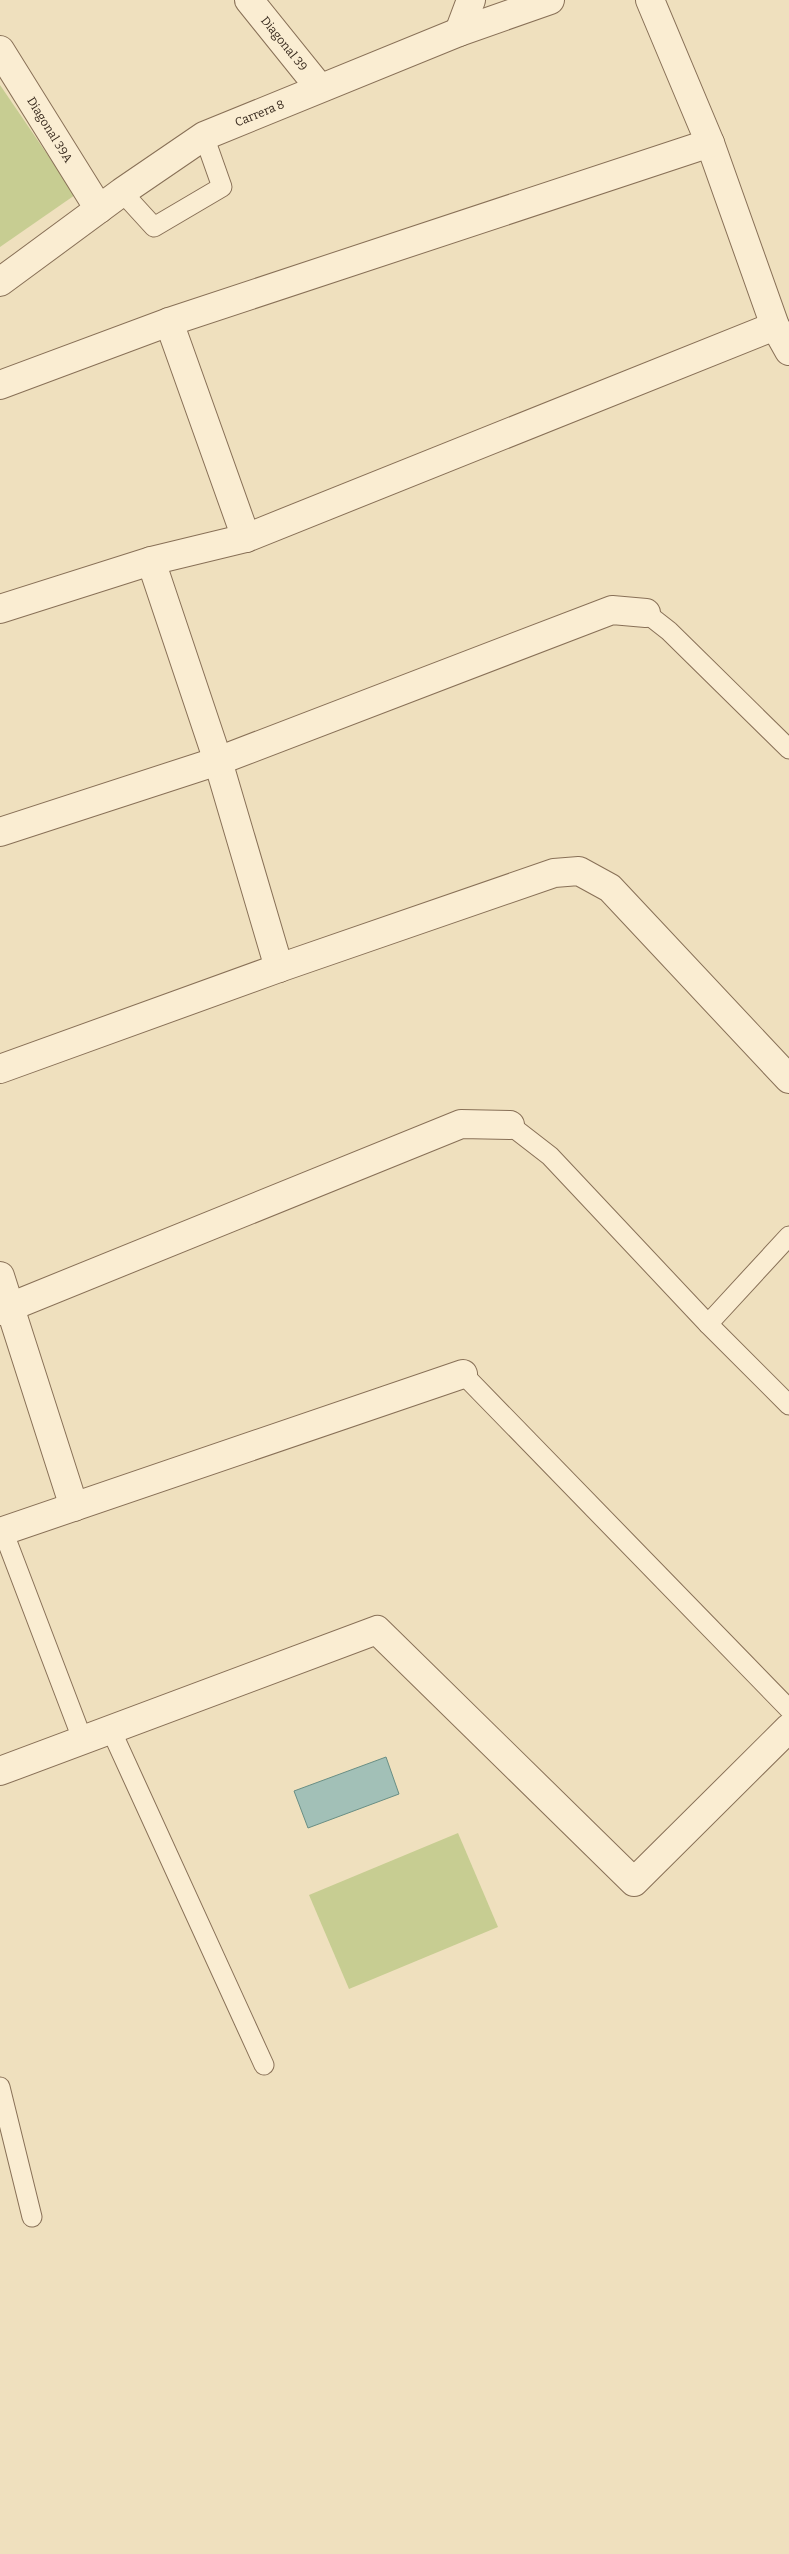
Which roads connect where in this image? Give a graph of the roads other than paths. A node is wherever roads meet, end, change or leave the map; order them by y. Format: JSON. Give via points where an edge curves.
{"nodes":[{"id":1,"x":249,"y":0,"type":"edge"},
{"id":2,"x":471,"y":0,"type":"edge"},
{"id":3,"x":550,"y":0,"type":"edge"},
{"id":4,"x":650,"y":0,"type":"edge"},
{"id":5,"x":459,"y":32,"type":"junction"},
{"id":6,"x":0,"y":50,"type":"edge"},
{"id":7,"x":318,"y":88,"type":"junction"},
{"id":8,"x":204,"y":136,"type":"junction"},
{"id":9,"x":710,"y":143,"type":"junction"},
{"id":10,"x":122,"y":192,"type":"junction"},
{"id":11,"x":99,"y":209,"type":"junction"},
{"id":12,"x":0,"y":282,"type":"edge"},
{"id":13,"x":169,"y":322,"type":"junction"},
{"id":14,"x":775,"y":326,"type":"junction"},
{"id":15,"x":789,"y":350,"type":"edge"},
{"id":16,"x":0,"y":384,"type":"edge"},
{"id":17,"x":246,"y":538,"type":"junction"},
{"id":18,"x":151,"y":561,"type":"junction"},
{"id":19,"x":0,"y":609,"type":"edge"},
{"id":20,"x":646,"y":613,"type":"joint"},
{"id":21,"x":789,"y":749,"type":"edge"},
{"id":22,"x":218,"y":761,"type":"junction"},
{"id":23,"x":0,"y":832,"type":"edge"},
{"id":24,"x":279,"y":968,"type":"junction"},
{"id":25,"x":0,"y":1069,"type":"edge"},
{"id":26,"x":789,"y":1079,"type":"edge"},
{"id":27,"x":510,"y":1125,"type":"joint"},
{"id":28,"x":789,"y":1236,"type":"edge"},
{"id":29,"x":0,"y":1276,"type":"edge"},
{"id":30,"x":5,"y":1309,"type":"edge"},
{"id":31,"x":708,"y":1324,"type":"junction"},
{"id":32,"x":463,"y":1374,"type":"joint"},
{"id":33,"x":789,"y":1405,"type":"edge"},
{"id":34,"x":74,"y":1507,"type":"junction"},
{"id":35,"x":2,"y":1531,"type":"edge"},
{"id":36,"x":789,"y":1709,"type":"edge"},
{"id":37,"x":789,"y":1728,"type":"edge"},
{"id":38,"x":111,"y":1730,"type":"junction"},
{"id":39,"x":83,"y":1741,"type":"junction"},
{"id":40,"x":0,"y":1771,"type":"edge"},
{"id":41,"x":264,"y":2065,"type":"dead end"},
{"id":42,"x":0,"y":2087,"type":"edge"},
{"id":43,"x":32,"y":2217,"type":"dead end"}],
"edges":[{"from":1,"to":7,"type":"street","name":"Diagonal 39"},
{"from":2,"to":5,"type":"street"},
{"from":3,"to":5,"type":"street","name":"Carrera 8"},
{"from":4,"to":9,"type":"street"},
{"from":5,"to":7,"type":"street","name":"Carrera 8"},
{"from":6,"to":11,"type":"street","name":"Diagonal 39A"},
{"from":7,"to":8,"type":"street","name":"Carrera 8"},
{"from":8,"to":10,"type":"street","name":"Carrera 8"},
{"from":8,"to":10,"type":"lane","via":[[222,187],[154,226]]},
{"from":9,"to":13,"type":"street"},
{"from":9,"to":14,"type":"street"},
{"from":10,"to":11,"type":"street","name":"Carrera 8"},
{"from":11,"to":12,"type":"street","name":"Carrera 8"},
{"from":13,"to":16,"type":"street"},
{"from":13,"to":17,"type":"street"},
{"from":14,"to":15,"type":"street"},
{"from":14,"to":17,"type":"street"},
{"from":17,"to":18,"type":"street"},
{"from":18,"to":19,"type":"street"},
{"from":18,"to":22,"type":"street"},
{"from":20,"to":21,"type":"lane","via":[[669,631]]},
{"from":20,"to":22,"type":"street","via":[[612,610]]},
{"from":22,"to":23,"type":"street"},
{"from":22,"to":24,"type":"street"},
{"from":24,"to":25,"type":"street"},
{"from":24,"to":26,"type":"street","via":[[554,874],[579,871],[610,888]]},
{"from":27,"to":30,"type":"street","via":[[461,1124]]},
{"from":27,"to":31,"type":"lane","via":[[550,1156]]},
{"from":28,"to":31,"type":"lane"},
{"from":29,"to":30,"type":"street"},
{"from":30,"to":34,"type":"street"},
{"from":31,"to":33,"type":"lane"},
{"from":32,"to":34,"type":"street"},
{"from":32,"to":36,"type":"lane"},
{"from":34,"to":35,"type":"street"},
{"from":35,"to":39,"type":"lane"},
{"from":37,"to":38,"type":"street","via":[[634,1882],[376,1630]]},
{"from":38,"to":39,"type":"street"},
{"from":38,"to":41,"type":"lane"},
{"from":39,"to":40,"type":"street"},
{"from":42,"to":43,"type":"lane"}]}
